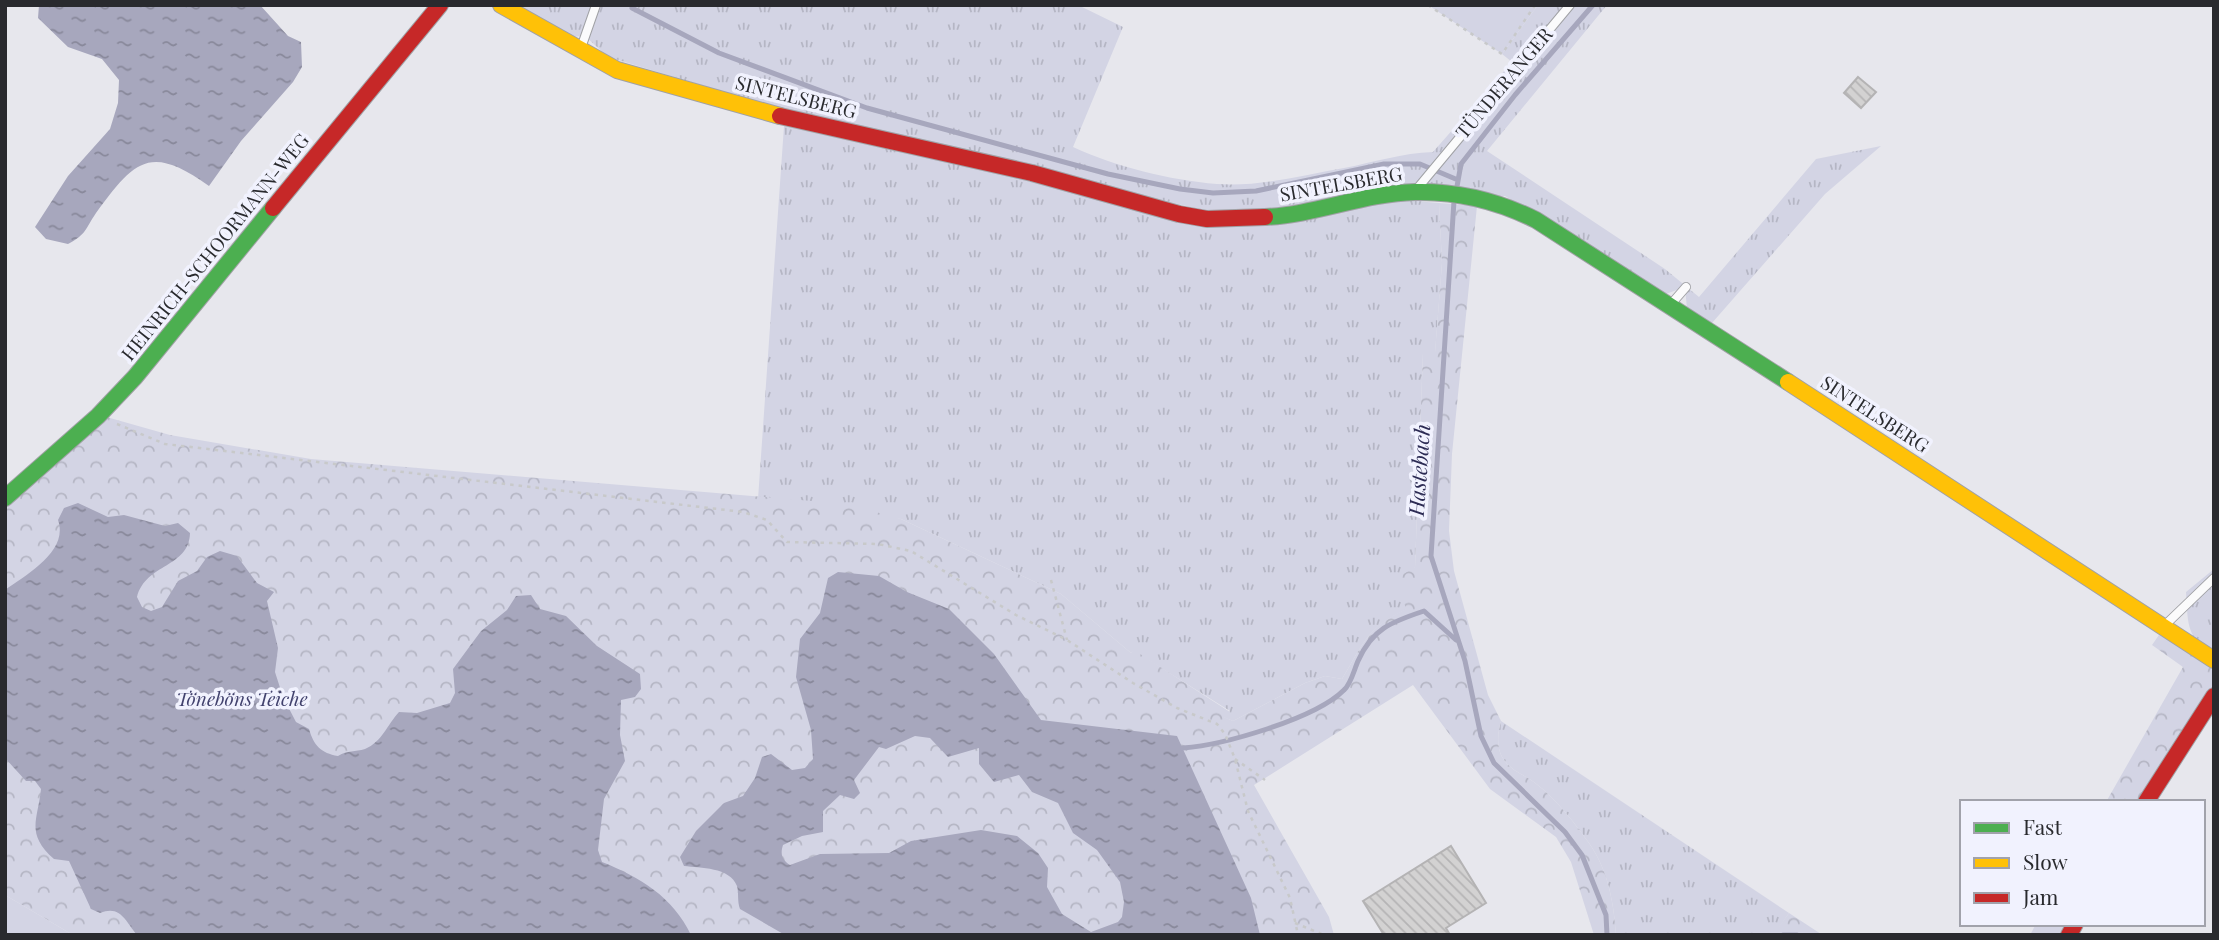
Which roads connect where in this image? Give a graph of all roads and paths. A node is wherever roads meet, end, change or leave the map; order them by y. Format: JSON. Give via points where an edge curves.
{"nodes":[{"id":1,"x":440,"y":5,"type":"edge"},
{"id":2,"x":501,"y":5,"type":"edge"},
{"id":3,"x":596,"y":5,"type":"edge"},
{"id":4,"x":1428,"y":5,"type":"edge"},
{"id":5,"x":1535,"y":5,"type":"edge"},
{"id":6,"x":1570,"y":5,"type":"edge"},
{"id":7,"x":580,"y":50,"type":"junction"},
{"id":8,"x":1414,"y":192,"type":"junction"},
{"id":9,"x":1686,"y":287,"type":"dead end"},
{"id":10,"x":1670,"y":306,"type":"junction"},
{"id":11,"x":98,"y":416,"type":"junction"},
{"id":12,"x":5,"y":498,"type":"edge"},
{"id":13,"x":2214,"y":578,"type":"edge"},
{"id":14,"x":1051,"y":580,"type":"dead end"},
{"id":15,"x":2162,"y":627,"type":"junction"},
{"id":16,"x":1067,"y":640,"type":"junction"},
{"id":17,"x":2214,"y":660,"type":"edge"},
{"id":18,"x":2214,"y":696,"type":"edge"},
{"id":19,"x":1236,"y":759,"type":"junction"},
{"id":20,"x":1265,"y":780,"type":"dead end"},
{"id":21,"x":2147,"y":800,"type":"edge"},
{"id":22,"x":1295,"y":923,"type":"junction"},
{"id":23,"x":1298,"y":935,"type":"edge"},
{"id":24,"x":1324,"y":935,"type":"edge"}],
"edges":[{"from":1,"to":11,"type":"street","name":"HEINRICH-SCHOORMANN-WEG"},
{"from":2,"to":7,"type":"street","name":"SINTELSBERG"},
{"from":3,"to":7,"type":"lane"},
{"from":4,"to":5,"type":"path","via":[[1502,54]]},
{"from":6,"to":8,"type":"lane","name":"TÜNDERANGER"},
{"from":7,"to":8,"type":"street","name":"SINTELSBERG","via":[[617,70],[779,116],[1032,173],[1207,219],[1270,217]]},
{"from":8,"to":10,"type":"street","name":"SINTELSBERG","via":[[1469,196],[1505,205]]},
{"from":9,"to":10,"type":"lane"},
{"from":10,"to":15,"type":"street","name":"SINTELSBERG"},
{"from":11,"to":12,"type":"street","name":"HEINRICH-SCHOORMANN-WEG"},
{"from":11,"to":16,"type":"path","via":[[165,444],[743,512],[767,520],[787,542],[878,544],[911,551],[1016,615]]},
{"from":13,"to":15,"type":"lane"},
{"from":14,"to":16,"type":"path"},
{"from":15,"to":17,"type":"street","name":"SINTELSBERG"},
{"from":16,"to":19,"type":"path","via":[[1177,708],[1217,724]]},
{"from":18,"to":21,"type":"street"},
{"from":19,"to":20,"type":"path"},
{"from":19,"to":22,"type":"path","via":[[1248,811],[1290,898]]},
{"from":22,"to":23,"type":"path"},
{"from":22,"to":24,"type":"path"}]}
